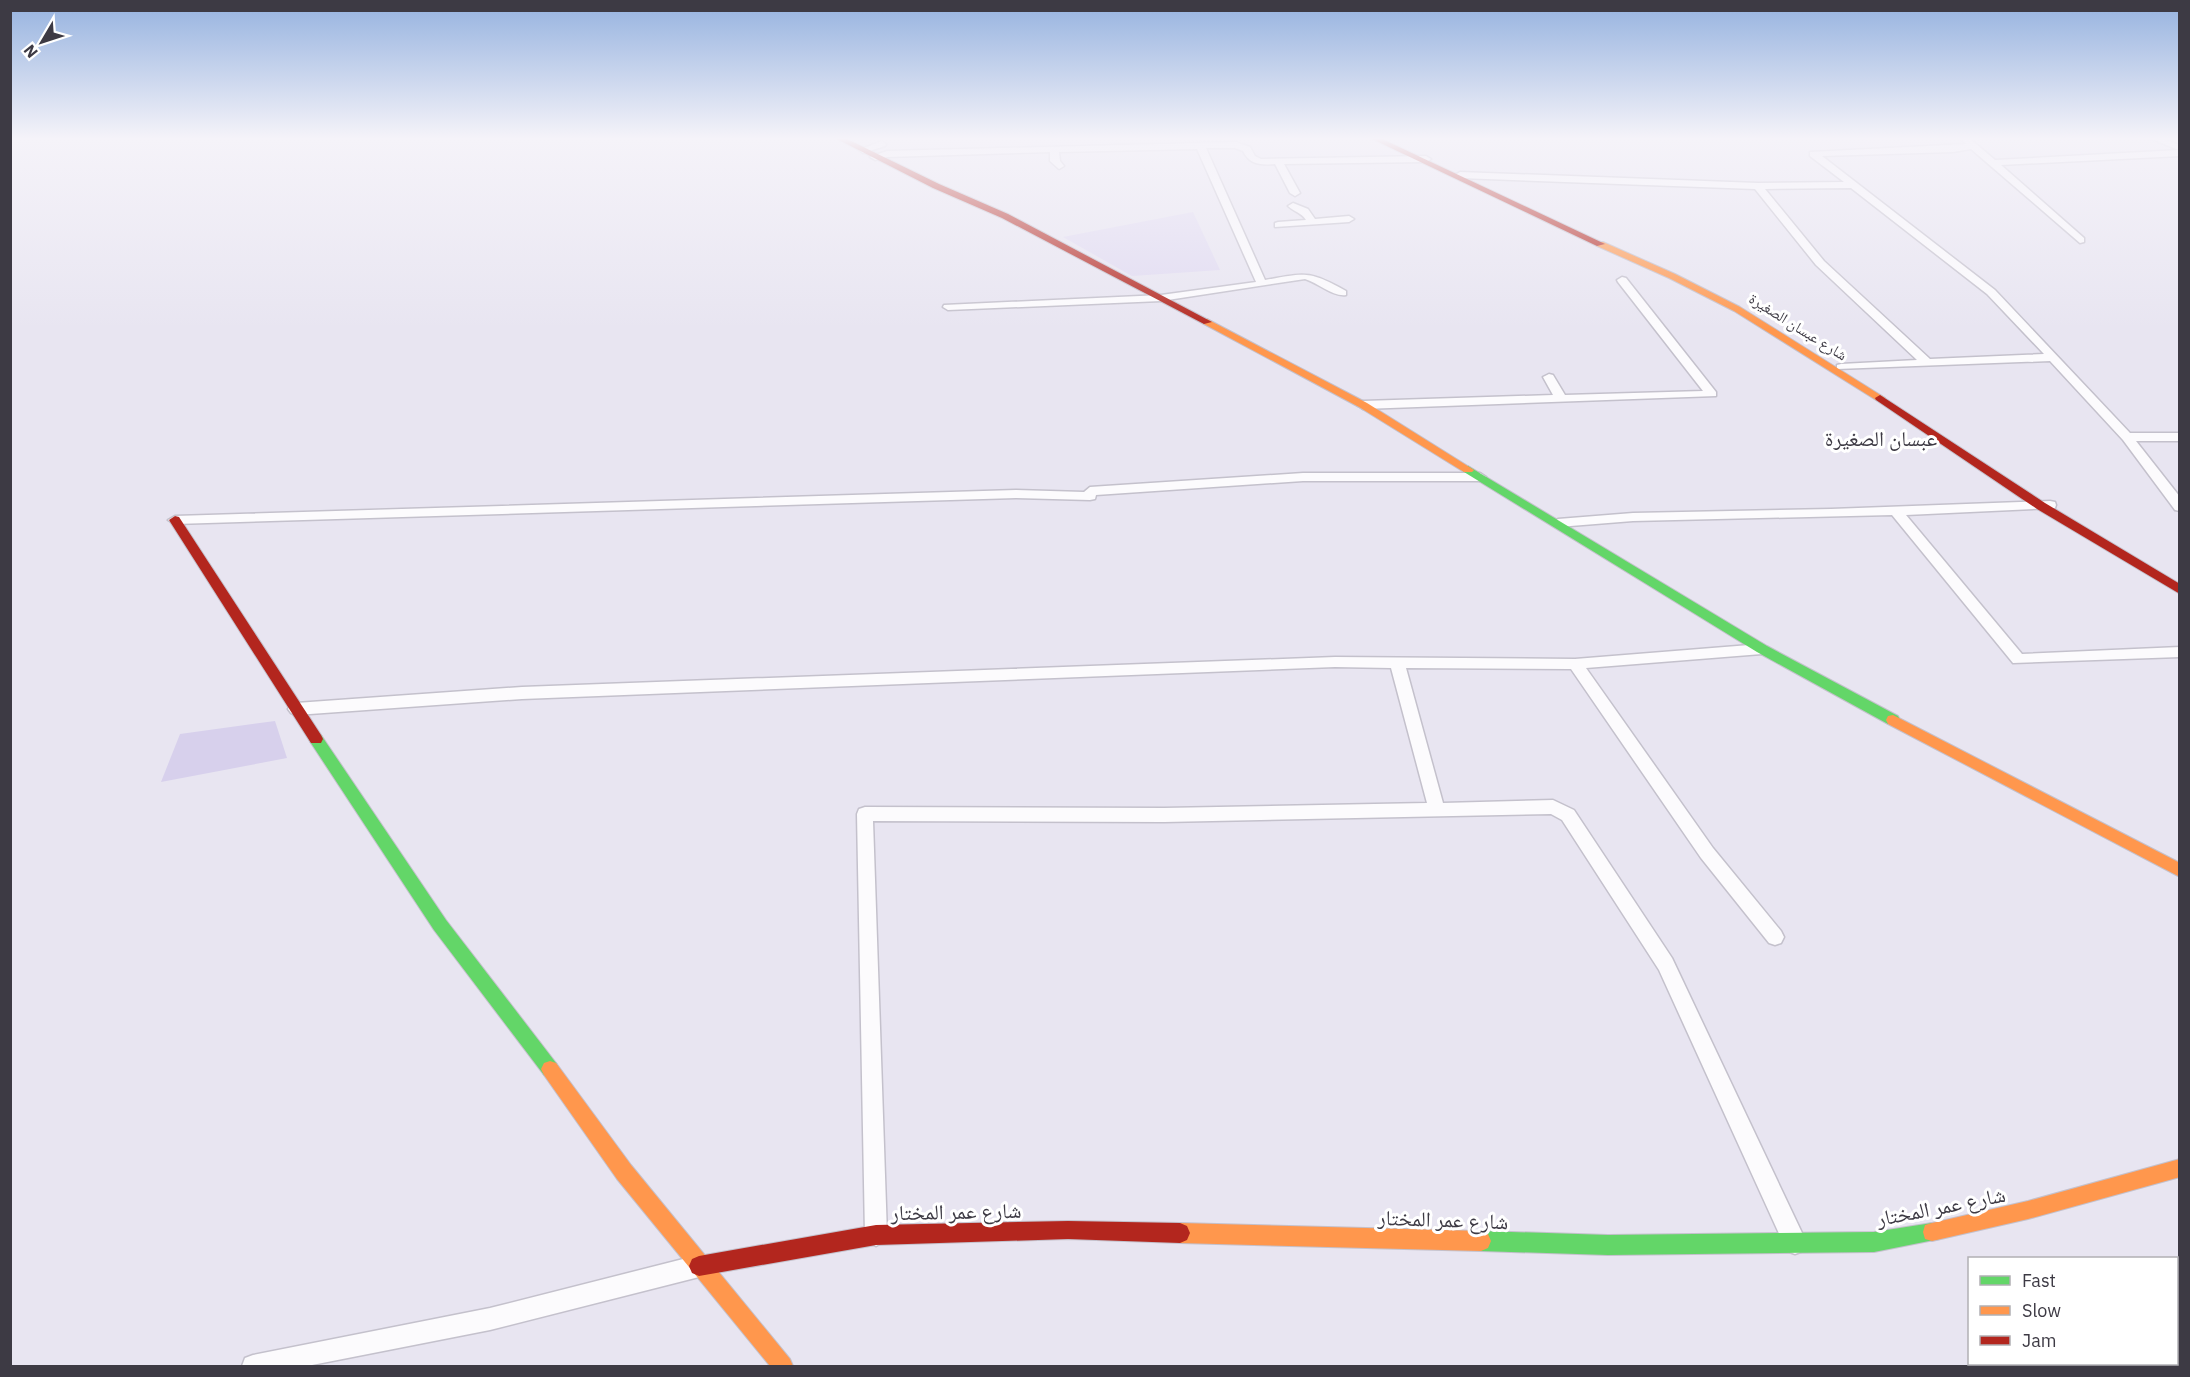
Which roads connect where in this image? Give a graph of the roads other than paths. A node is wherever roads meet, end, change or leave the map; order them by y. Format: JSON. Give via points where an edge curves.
{"nodes":[{"id":1,"x":978,"y":202,"type":"edge"},
{"id":2,"x":1224,"y":202,"type":"edge"},
{"id":3,"x":1509,"y":202,"type":"edge"},
{"id":4,"x":1515,"y":202,"type":"edge"},
{"id":5,"x":1771,"y":202,"type":"edge"},
{"id":6,"x":1877,"y":202,"type":"edge"},
{"id":7,"x":2037,"y":202,"type":"edge"},
{"id":8,"x":1293,"y":206,"type":"dead end"},
{"id":9,"x":1349,"y":219,"type":"dead end"},
{"id":10,"x":1312,"y":222,"type":"junction"},
{"id":11,"x":1278,"y":225,"type":"dead end"},
{"id":12,"x":2080,"y":240,"type":"dead end"},
{"id":13,"x":1622,"y":280,"type":"dead end"},
{"id":14,"x":1262,"y":284,"type":"junction"},
{"id":15,"x":1342,"y":293,"type":"dead end"},
{"id":16,"x":1161,"y":298,"type":"junction"},
{"id":17,"x":948,"y":307,"type":"dead end"},
{"id":18,"x":2053,"y":357,"type":"junction"},
{"id":19,"x":1926,"y":362,"type":"junction"},
{"id":20,"x":1841,"y":367,"type":"junction"},
{"id":21,"x":1549,"y":377,"type":"dead end"},
{"id":22,"x":1561,"y":399,"type":"junction"},
{"id":23,"x":1363,"y":405,"type":"junction"},
{"id":24,"x":2127,"y":436,"type":"junction"},
{"id":25,"x":2180,"y":437,"type":"edge"},
{"id":26,"x":1480,"y":477,"type":"junction"},
{"id":27,"x":2046,"y":505,"type":"junction"},
{"id":28,"x":2180,"y":507,"type":"edge"},
{"id":29,"x":1894,"y":509,"type":"junction"},
{"id":30,"x":175,"y":520,"type":"joint"},
{"id":31,"x":1558,"y":523,"type":"junction"},
{"id":32,"x":2180,"y":582,"type":"edge"},
{"id":33,"x":2180,"y":590,"type":"edge"},
{"id":34,"x":1762,"y":649,"type":"junction"},
{"id":35,"x":2180,"y":652,"type":"edge"},
{"id":36,"x":1397,"y":663,"type":"junction"},
{"id":37,"x":1575,"y":664,"type":"junction"},
{"id":38,"x":296,"y":709,"type":"junction"},
{"id":39,"x":1437,"y":809,"type":"junction"},
{"id":40,"x":2180,"y":871,"type":"edge"},
{"id":41,"x":1775,"y":937,"type":"dead end"},
{"id":42,"x":2180,"y":1167,"type":"edge"},
{"id":43,"x":876,"y":1235,"type":"junction"},
{"id":44,"x":1795,"y":1243,"type":"junction"},
{"id":45,"x":699,"y":1266,"type":"junction"},
{"id":46,"x":253,"y":1366,"type":"edge"},
{"id":47,"x":783,"y":1366,"type":"edge"}],
"edges":[{"from":1,"to":16,"type":"street"},
{"from":2,"to":14,"type":"street"},
{"from":3,"to":27,"type":"street","name":"شارع عبسان الصغيرة","via":[[1707,292]]},
{"from":4,"to":20,"type":"street","name":"شارع عبسان الصغيرة","via":[[1760,315]]},
{"from":5,"to":19,"type":"street","via":[[1820,263]]},
{"from":6,"to":18,"type":"street","via":[[1991,292]]},
{"from":7,"to":12,"type":"street"},
{"from":8,"to":10,"type":"street","via":[[1305,211]]},
{"from":9,"to":10,"type":"street"},
{"from":10,"to":11,"type":"street"},
{"from":13,"to":22,"type":"street","via":[[1712,394]]},
{"from":14,"to":15,"type":"street","via":[[1305,276]]},
{"from":14,"to":16,"type":"street"},
{"from":16,"to":17,"type":"street"},
{"from":16,"to":23,"type":"street"},
{"from":18,"to":19,"type":"street"},
{"from":18,"to":24,"type":"street"},
{"from":19,"to":20,"type":"street"},
{"from":20,"to":27,"type":"street","name":"شارع عبسان الصغيرة","via":[[1948,435]]},
{"from":21,"to":22,"type":"street"},
{"from":22,"to":23,"type":"street"},
{"from":23,"to":26,"type":"street"},
{"from":24,"to":25,"type":"street"},
{"from":24,"to":28,"type":"street"},
{"from":26,"to":30,"type":"street","via":[[1303,477],[1090,491],[1090,496],[1016,494]]},
{"from":26,"to":31,"type":"street"},
{"from":27,"to":29,"type":"street"},
{"from":27,"to":32,"type":"street","name":"شارع عبسان الصغيرة"},
{"from":27,"to":33,"type":"street","name":"شارع عبسان الصغيرة"},
{"from":29,"to":31,"type":"street","via":[[1675,514]]},
{"from":29,"to":35,"type":"street","via":[[2019,658]]},
{"from":30,"to":38,"type":"street"},
{"from":31,"to":34,"type":"street"},
{"from":34,"to":37,"type":"street"},
{"from":34,"to":40,"type":"street"},
{"from":36,"to":37,"type":"street"},
{"from":36,"to":38,"type":"street","via":[[1335,662],[522,693]]},
{"from":36,"to":39,"type":"street"},
{"from":37,"to":41,"type":"street","via":[[1707,854]]},
{"from":38,"to":45,"type":"street","via":[[440,925]]},
{"from":39,"to":43,"type":"street","via":[[1164,815],[865,814]]},
{"from":39,"to":44,"type":"street","via":[[1553,807],[1568,815],[1666,964]]},
{"from":42,"to":44,"type":"street","name":"شارع عمر المختار","via":[[2022,1213],[1917,1237]]},
{"from":43,"to":44,"type":"street","name":"شارع عمر المختار","via":[[1068,1230],[1552,1245]]},
{"from":43,"to":45,"type":"street","name":"شارع عمر المختار"},
{"from":45,"to":46,"type":"street","via":[[490,1319]]},
{"from":45,"to":47,"type":"street"}]}
